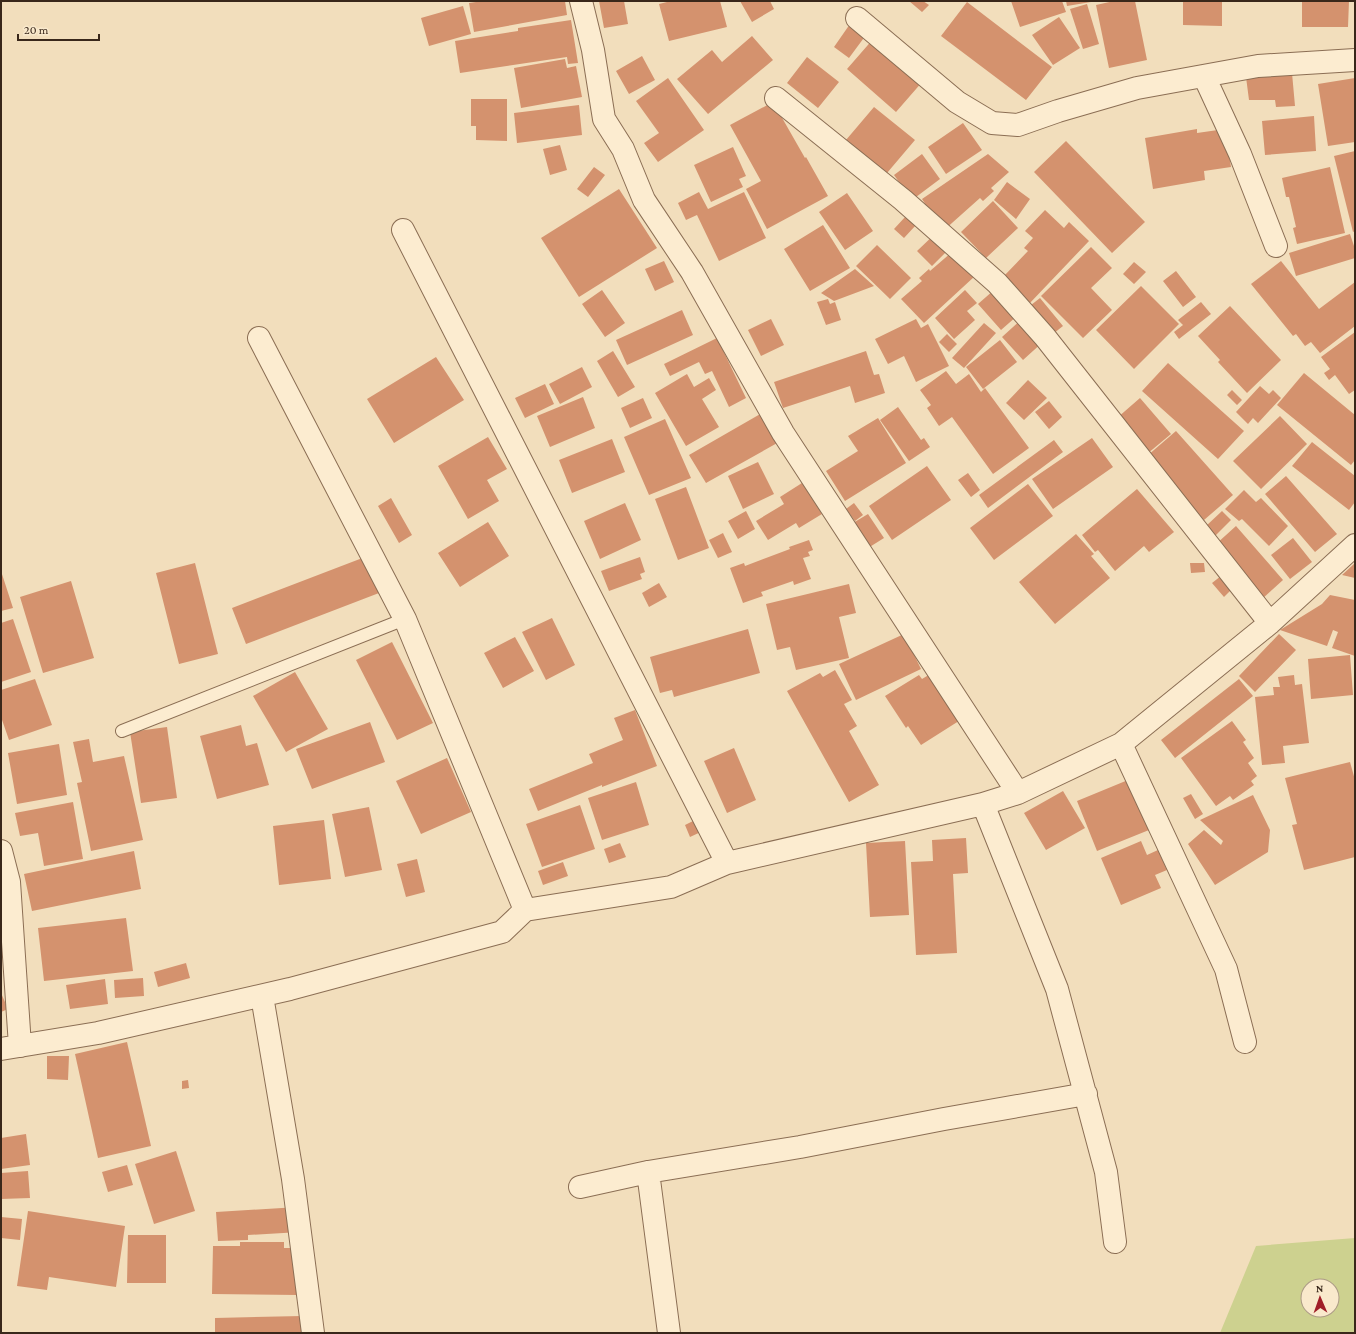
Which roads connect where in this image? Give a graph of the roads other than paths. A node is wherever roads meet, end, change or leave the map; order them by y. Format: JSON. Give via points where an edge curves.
{"nodes":[{"id":1,"x":581,"y":1,"type":"edge"},
{"id":2,"x":857,"y":18,"type":"dead end"},
{"id":3,"x":1355,"y":60,"type":"edge"},
{"id":4,"x":1204,"y":76,"type":"junction"},
{"id":5,"x":776,"y":98,"type":"dead end"},
{"id":6,"x":403,"y":230,"type":"dead end"},
{"id":7,"x":1276,"y":246,"type":"dead end"},
{"id":8,"x":259,"y":338,"type":"dead end"},
{"id":9,"x":1355,"y":545,"type":"edge"},
{"id":10,"x":405,"y":619,"type":"junction"},
{"id":11,"x":1270,"y":623,"type":"junction"},
{"id":12,"x":122,"y":731,"type":"dead end"},
{"id":13,"x":1120,"y":744,"type":"junction"},
{"id":14,"x":1018,"y":793,"type":"junction"},
{"id":15,"x":983,"y":804,"type":"junction"},
{"id":16,"x":1,"y":852,"type":"edge"},
{"id":17,"x":726,"y":863,"type":"junction"},
{"id":18,"x":525,"y":910,"type":"junction"},
{"id":19,"x":262,"y":996,"type":"junction"},
{"id":20,"x":1245,"y":1042,"type":"dead end"},
{"id":21,"x":10,"y":1047,"type":"edge"},
{"id":22,"x":1086,"y":1094,"type":"junction"},
{"id":23,"x":648,"y":1172,"type":"junction"},
{"id":24,"x":580,"y":1187,"type":"dead end"},
{"id":25,"x":1115,"y":1242,"type":"dead end"},
{"id":26,"x":314,"y":1333,"type":"edge"},
{"id":27,"x":669,"y":1333,"type":"edge"}],
"edges":[{"from":1,"to":14,"type":"street","via":[[593,50],[604,119],[623,149],[644,200],[692,272],[783,433]]},
{"from":2,"to":4,"type":"street","via":[[957,102],[992,123],[1018,126],[1058,111],[1137,88]]},
{"from":3,"to":4,"type":"street","via":[[1258,66]]},
{"from":4,"to":7,"type":"street","via":[[1240,154]]},
{"from":5,"to":11,"type":"street","via":[[903,200],[997,283],[1044,337]]},
{"from":6,"to":17,"type":"street"},
{"from":8,"to":10,"type":"street"},
{"from":9,"to":11,"type":"street"},
{"from":10,"to":12,"type":"lane"},
{"from":10,"to":18,"type":"street"},
{"from":11,"to":13,"type":"street"},
{"from":13,"to":14,"type":"street"},
{"from":13,"to":20,"type":"street","via":[[1226,969]]},
{"from":14,"to":15,"type":"street"},
{"from":15,"to":17,"type":"street"},
{"from":15,"to":22,"type":"street","via":[[1057,989]]},
{"from":16,"to":21,"type":"street","via":[[9,882]]},
{"from":17,"to":18,"type":"street","via":[[671,887]]},
{"from":18,"to":19,"type":"street","via":[[502,932]]},
{"from":19,"to":21,"type":"street","via":[[98,1033]]},
{"from":19,"to":26,"type":"street","via":[[293,1179]]},
{"from":22,"to":23,"type":"street","via":[[800,1147]]},
{"from":22,"to":25,"type":"street","via":[[1106,1172]]},
{"from":23,"to":24,"type":"street"},
{"from":23,"to":27,"type":"street"}]}
